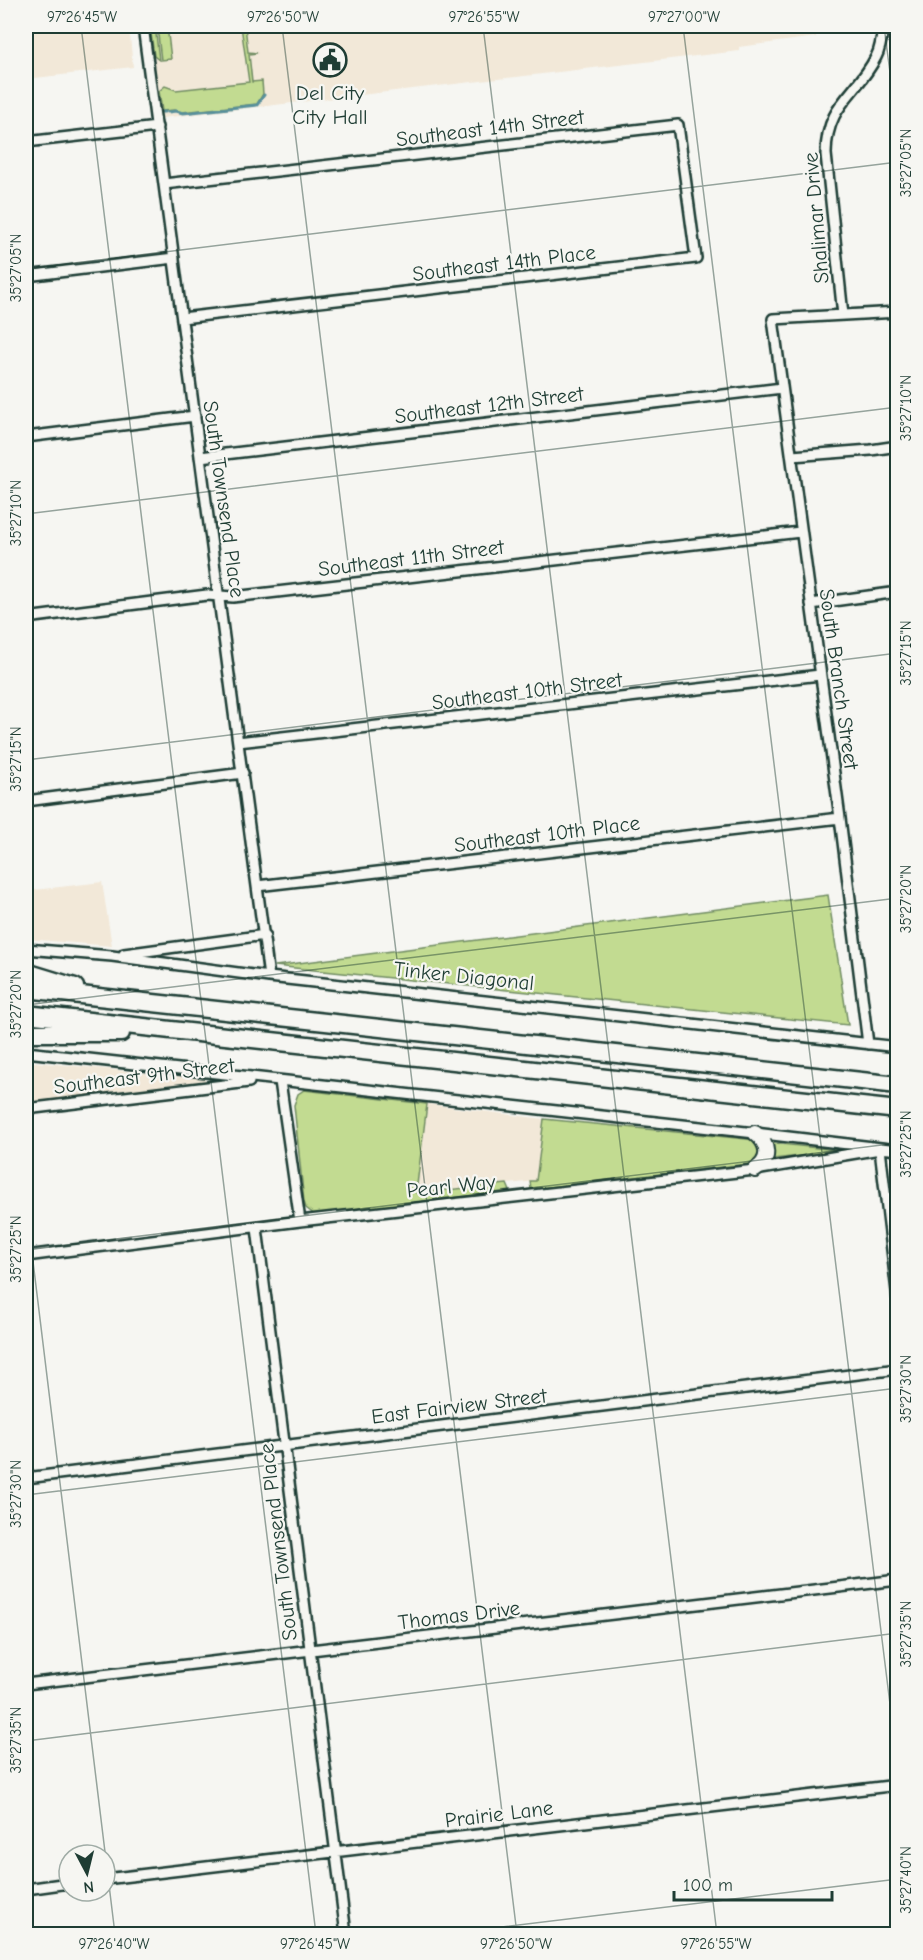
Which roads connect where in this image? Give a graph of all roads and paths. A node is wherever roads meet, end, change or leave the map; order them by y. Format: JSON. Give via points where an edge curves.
{"nodes":[{"id":1,"x":143,"y":26,"type":"edge"},
{"id":2,"x":883,"y":26,"type":"edge"},
{"id":3,"x":678,"y":124,"type":"joint"},
{"id":4,"x":157,"y":127,"type":"junction"},
{"id":5,"x":26,"y":142,"type":"edge"},
{"id":6,"x":164,"y":184,"type":"junction"},
{"id":7,"x":174,"y":258,"type":"junction"},
{"id":8,"x":26,"y":276,"type":"edge"},
{"id":9,"x":897,"y":312,"type":"edge"},
{"id":10,"x":843,"y":315,"type":"junction"},
{"id":11,"x":182,"y":318,"type":"junction"},
{"id":12,"x":782,"y":388,"type":"junction"},
{"id":13,"x":195,"y":416,"type":"junction"},
{"id":14,"x":26,"y":437,"type":"edge"},
{"id":15,"x":897,"y":446,"type":"edge"},
{"id":16,"x":792,"y":456,"type":"junction"},
{"id":17,"x":200,"y":457,"type":"junction"},
{"id":18,"x":800,"y":532,"type":"junction"},
{"id":19,"x":896,"y":592,"type":"edge"},
{"id":20,"x":219,"y":596,"type":"junction"},
{"id":21,"x":811,"y":604,"type":"junction"},
{"id":22,"x":897,"y":606,"type":"edge"},
{"id":23,"x":26,"y":618,"type":"edge"},
{"id":24,"x":820,"y":675,"type":"junction"},
{"id":25,"x":238,"y":742,"type":"junction"},
{"id":26,"x":243,"y":773,"type":"junction"},
{"id":27,"x":26,"y":801,"type":"edge"},
{"id":28,"x":840,"y":818,"type":"junction"},
{"id":29,"x":257,"y":886,"type":"junction"},
{"id":30,"x":265,"y":935,"type":"junction"},
{"id":31,"x":26,"y":949,"type":"edge"},
{"id":32,"x":112,"y":956,"type":"junction"},
{"id":33,"x":26,"y":972,"type":"edge"},
{"id":34,"x":269,"y":977,"type":"junction"},
{"id":35,"x":26,"y":989,"type":"edge"},
{"id":36,"x":110,"y":999,"type":"junction"},
{"id":37,"x":26,"y":1014,"type":"edge"},
{"id":38,"x":26,"y":1033,"type":"edge"},
{"id":39,"x":199,"y":1033,"type":"junction"},
{"id":40,"x":868,"y":1044,"type":"junction"},
{"id":41,"x":897,"y":1047,"type":"edge"},
{"id":42,"x":26,"y":1053,"type":"edge"},
{"id":43,"x":266,"y":1080,"type":"junction"},
{"id":44,"x":280,"y":1081,"type":"junction"},
{"id":45,"x":897,"y":1085,"type":"edge"},
{"id":46,"x":26,"y":1109,"type":"edge"},
{"id":47,"x":897,"y":1110,"type":"edge"},
{"id":48,"x":755,"y":1133,"type":"junction"},
{"id":49,"x":880,"y":1149,"type":"junction"},
{"id":50,"x":897,"y":1150,"type":"edge"},
{"id":51,"x":755,"y":1170,"type":"junction"},
{"id":52,"x":300,"y":1221,"type":"junction"},
{"id":53,"x":257,"y":1228,"type":"junction"},
{"id":54,"x":26,"y":1256,"type":"edge"},
{"id":55,"x":897,"y":1300,"type":"edge"},
{"id":56,"x":897,"y":1369,"type":"edge"},
{"id":57,"x":286,"y":1446,"type":"junction"},
{"id":58,"x":26,"y":1478,"type":"edge"},
{"id":59,"x":897,"y":1580,"type":"edge"},
{"id":60,"x":309,"y":1651,"type":"junction"},
{"id":61,"x":26,"y":1684,"type":"edge"},
{"id":62,"x":897,"y":1785,"type":"edge"},
{"id":63,"x":335,"y":1852,"type":"junction"},
{"id":64,"x":117,"y":1878,"type":"edge"},
{"id":65,"x":57,"y":1885,"type":"edge"},
{"id":66,"x":26,"y":1889,"type":"edge"},
{"id":67,"x":346,"y":1935,"type":"edge"}],
"edges":[{"from":1,"to":4,"type":"street","name":"South Townsend Place"},
{"from":2,"to":10,"type":"street","name":"Shalimar Drive","via":[[876,57],[835,115],[827,135]]},
{"from":3,"to":6,"type":"street","name":"Southeast 14th Street"},
{"from":3,"to":11,"type":"street","name":"Southeast 14th Place","via":[[696,258]]},
{"from":4,"to":5,"type":"street"},
{"from":4,"to":6,"type":"street","name":"South Townsend Place"},
{"from":6,"to":7,"type":"street","name":"South Townsend Place"},
{"from":7,"to":8,"type":"street"},
{"from":7,"to":11,"type":"street","name":"South Townsend Place"},
{"from":9,"to":10,"type":"street"},
{"from":10,"to":12,"type":"street","name":"South Branch Street","via":[[773,319]]},
{"from":11,"to":13,"type":"street","name":"South Townsend Place"},
{"from":12,"to":16,"type":"street","name":"South Branch Street"},
{"from":12,"to":17,"type":"street","name":"Southeast 12th Street"},
{"from":13,"to":14,"type":"street"},
{"from":13,"to":17,"type":"street","name":"South Townsend Place"},
{"from":15,"to":16,"type":"street"},
{"from":16,"to":18,"type":"street","name":"South Branch Street"},
{"from":17,"to":20,"type":"street","name":"South Townsend Place"},
{"from":18,"to":20,"type":"street","name":"Southeast 11th Street"},
{"from":18,"to":21,"type":"street","name":"South Branch Street"},
{"from":19,"to":21,"type":"street"},
{"from":19,"to":22,"type":"street"},
{"from":20,"to":23,"type":"street","name":"Southeast 11th Street"},
{"from":20,"to":25,"type":"street","name":"South Townsend Place"},
{"from":21,"to":24,"type":"street","name":"South Branch Street"},
{"from":24,"to":25,"type":"street","name":"Southeast 10th Street"},
{"from":24,"to":28,"type":"street","name":"South Branch Street"},
{"from":25,"to":26,"type":"street","name":"South Townsend Place"},
{"from":26,"to":27,"type":"street"},
{"from":26,"to":29,"type":"street","name":"South Townsend Place"},
{"from":28,"to":29,"type":"street","name":"Southeast 10th Place"},
{"from":28,"to":40,"type":"street","name":"South Branch Street"},
{"from":29,"to":30,"type":"street","name":"South Townsend Place"},
{"from":30,"to":32,"type":"street"},
{"from":30,"to":34,"type":"street","name":"South Townsend Place"},
{"from":31,"to":32,"type":"street","name":"Tinker Diagonal"},
{"from":32,"to":34,"type":"street","name":"Tinker Diagonal"},
{"from":33,"to":36,"type":"highway"},
{"from":34,"to":40,"type":"street","name":"Tinker Diagonal"},
{"from":35,"to":36,"type":"highway"},
{"from":36,"to":45,"type":"highway"},
{"from":37,"to":39,"type":"highway"},
{"from":38,"to":39,"type":"highway"},
{"from":39,"to":47,"type":"highway"},
{"from":40,"to":41,"type":"street","name":"Tinker Diagonal"},
{"from":42,"to":43,"type":"street"},
{"from":43,"to":44,"type":"street"},
{"from":43,"to":46,"type":"street","name":"Southeast 9th Street"},
{"from":44,"to":48,"type":"street"},
{"from":44,"to":52,"type":"street"},
{"from":48,"to":49,"type":"street"},
{"from":48,"to":51,"type":"street","via":[[767,1151],[764,1163]]},
{"from":49,"to":50,"type":"street"},
{"from":49,"to":51,"type":"street","name":"Pearl Way"},
{"from":49,"to":55,"type":"street"},
{"from":51,"to":52,"type":"street","name":"Pearl Way"},
{"from":52,"to":53,"type":"street","name":"Pearl Way"},
{"from":53,"to":54,"type":"street","name":"Pearl Way"},
{"from":53,"to":57,"type":"street","name":"South Townsend Place"},
{"from":56,"to":57,"type":"street","name":"East Fairview Street"},
{"from":57,"to":58,"type":"street","name":"East Fairview Street"},
{"from":57,"to":60,"type":"street","name":"South Townsend Place"},
{"from":59,"to":60,"type":"street","name":"Thomas Drive"},
{"from":60,"to":61,"type":"street","name":"Thomas Drive"},
{"from":60,"to":63,"type":"street","name":"South Townsend Place"},
{"from":62,"to":63,"type":"street","name":"Prairie Lane"},
{"from":63,"to":64,"type":"street","name":"Prairie Lane"},
{"from":63,"to":67,"type":"street","name":"South Townsend Place"},
{"from":65,"to":66,"type":"street"}]}
